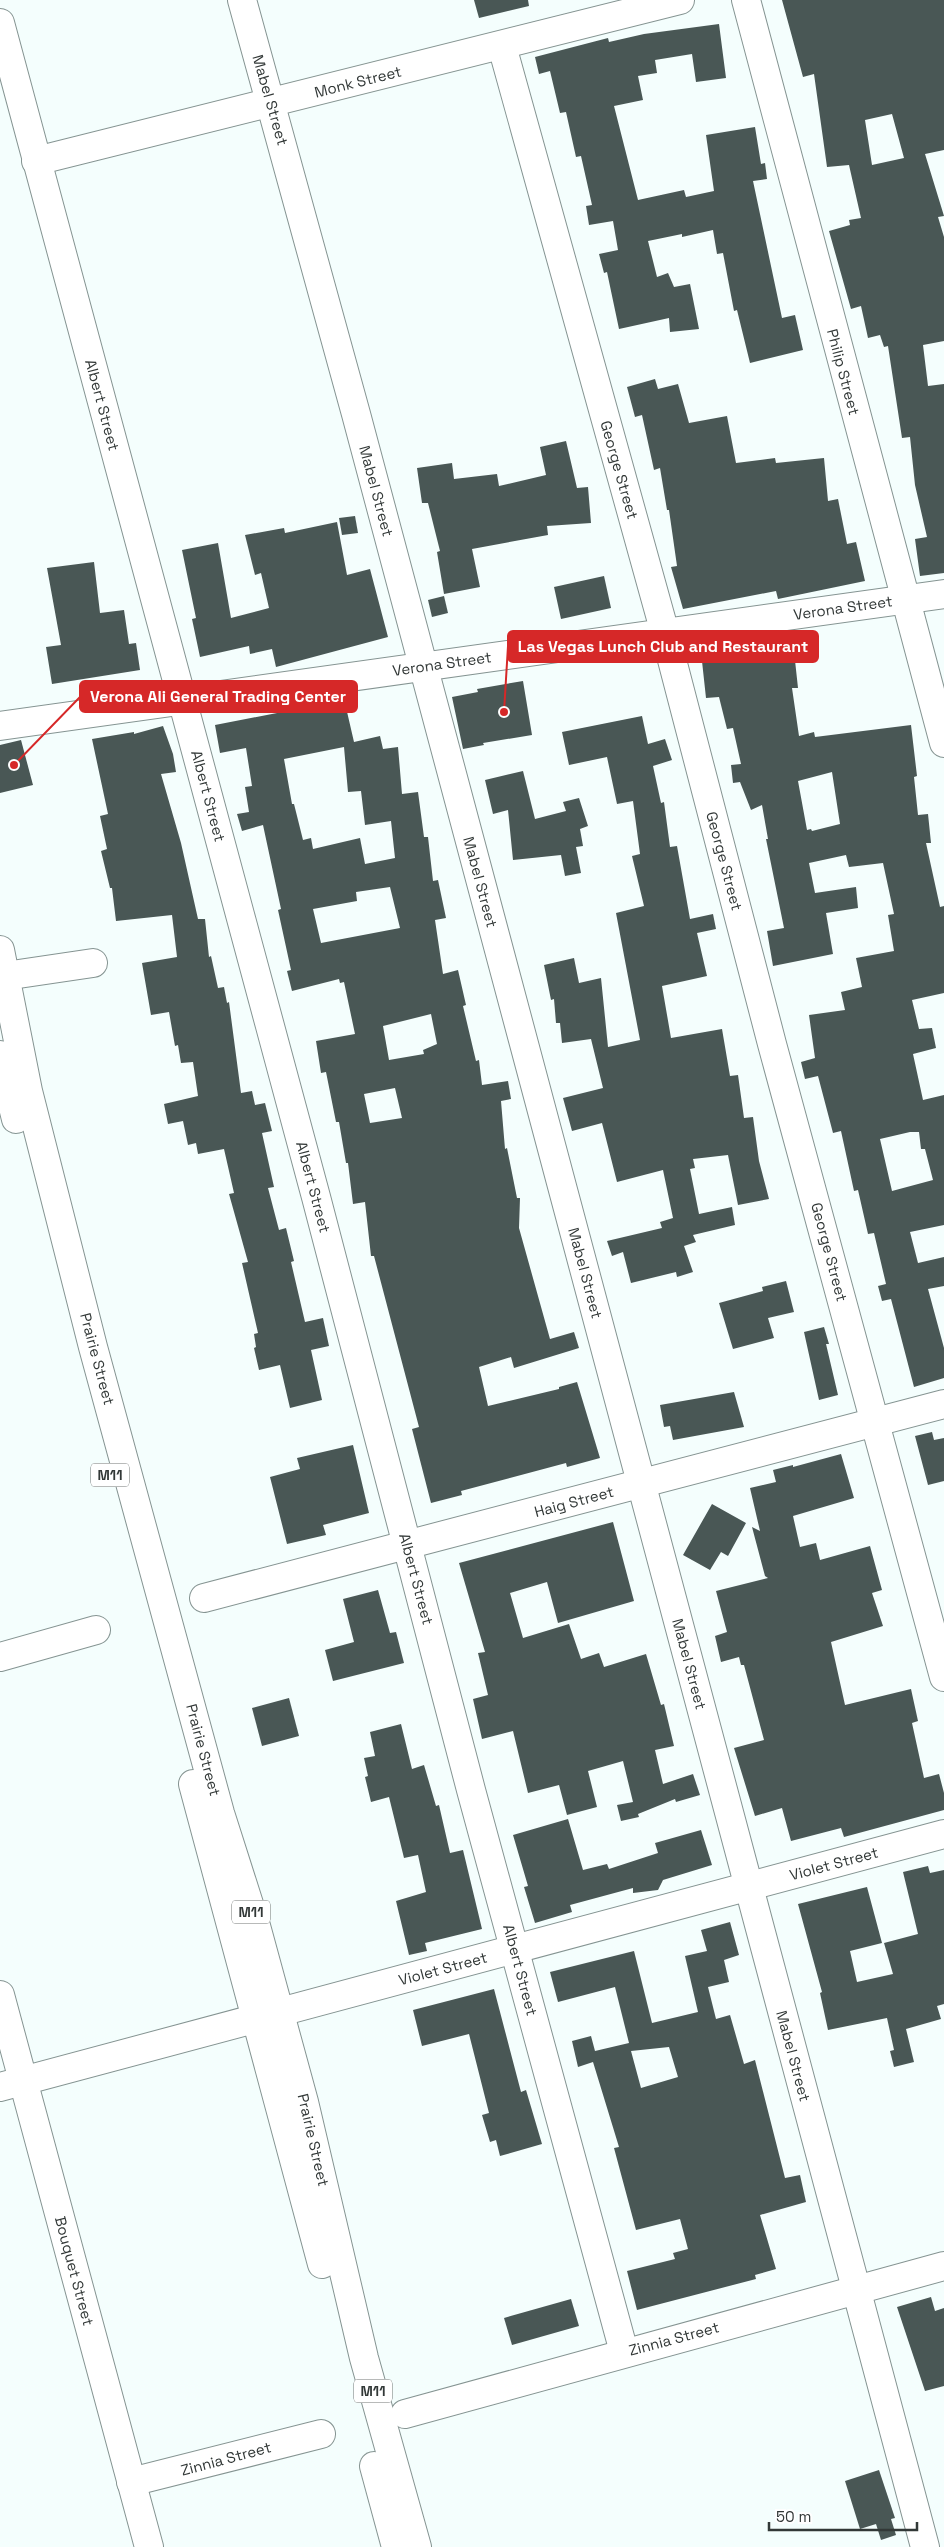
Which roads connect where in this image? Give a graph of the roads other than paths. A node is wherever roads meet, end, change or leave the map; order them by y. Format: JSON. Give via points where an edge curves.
{"nodes":[{"id":1,"x":242,"y":0,"type":"edge"},
{"id":2,"x":680,"y":0,"type":"edge"},
{"id":3,"x":746,"y":0,"type":"edge"},
{"id":4,"x":0,"y":23,"type":"edge"},
{"id":5,"x":502,"y":46,"type":"junction"},
{"id":6,"x":271,"y":103,"type":"junction"},
{"id":7,"x":36,"y":161,"type":"junction"},
{"id":8,"x":944,"y":594,"type":"edge"},
{"id":9,"x":904,"y":600,"type":"junction"},
{"id":10,"x":665,"y":633,"type":"junction"},
{"id":11,"x":422,"y":667,"type":"junction"},
{"id":12,"x":182,"y":701,"type":"junction"},
{"id":13,"x":0,"y":726,"type":"edge"},
{"id":14,"x":944,"y":744,"type":"edge"},
{"id":15,"x":3,"y":963,"type":"edge"},
{"id":16,"x":93,"y":964,"type":"dead end"},
{"id":17,"x":0,"y":1055,"type":"edge"},
{"id":18,"x":944,"y":1404,"type":"edge"},
{"id":19,"x":875,"y":1422,"type":"junction"},
{"id":20,"x":642,"y":1484,"type":"junction"},
{"id":21,"x":407,"y":1546,"type":"junction"},
{"id":22,"x":204,"y":1598,"type":"dead end"},
{"id":23,"x":96,"y":1630,"type":"dead end"},
{"id":24,"x":0,"y":1657,"type":"edge"},
{"id":25,"x":944,"y":1677,"type":"edge"},
{"id":26,"x":944,"y":1834,"type":"edge"},
{"id":27,"x":749,"y":1887,"type":"junction"},
{"id":28,"x":515,"y":1950,"type":"junction"},
{"id":29,"x":0,"y":1995,"type":"edge"},
{"id":30,"x":268,"y":2015,"type":"junction"},
{"id":31,"x":12,"y":2084,"type":"edge"},
{"id":32,"x":944,"y":2266,"type":"edge"},
{"id":33,"x":856,"y":2290,"type":"junction"},
{"id":34,"x":624,"y":2352,"type":"junction"},
{"id":35,"x":405,"y":2414,"type":"dead end"},
{"id":36,"x":321,"y":2434,"type":"dead end"},
{"id":37,"x":132,"y":2482,"type":"junction"},
{"id":38,"x":149,"y":2547,"type":"edge"},
{"id":39,"x":396,"y":2547,"type":"edge"},
{"id":40,"x":417,"y":2547,"type":"edge"},
{"id":41,"x":925,"y":2547,"type":"edge"}],
"edges":[{"from":1,"to":6,"type":"street","name":"Mabel Street"},
{"from":2,"to":5,"type":"street","name":"Monk Street"},
{"from":3,"to":9,"type":"street","name":"Philip Street"},
{"from":4,"to":7,"type":"street","name":"Albert Street"},
{"from":5,"to":6,"type":"street","name":"Monk Street"},
{"from":5,"to":10,"type":"street","name":"George Street"},
{"from":6,"to":7,"type":"street","name":"Monk Street"},
{"from":6,"to":11,"type":"street","name":"Mabel Street"},
{"from":7,"to":12,"type":"street","name":"Albert Street"},
{"from":8,"to":9,"type":"street","name":"Verona Street"},
{"from":9,"to":10,"type":"street","name":"Verona Street"},
{"from":9,"to":14,"type":"street","name":"Philip Street"},
{"from":10,"to":11,"type":"street","name":"Verona Street"},
{"from":10,"to":19,"type":"street","name":"George Street"},
{"from":11,"to":12,"type":"street","name":"Verona Street"},
{"from":11,"to":20,"type":"street","name":"Mabel Street"},
{"from":12,"to":13,"type":"street","name":"Verona Street"},
{"from":12,"to":21,"type":"street","name":"Albert Street"},
{"from":15,"to":16,"type":"street"},
{"from":15,"to":30,"type":"street","name":"Prairie Street","number":"M11","via":[[28,1091],[98,1366],[220,1813]]},
{"from":17,"to":30,"type":"street","name":"Prairie Street","number":"M11","via":[[228,1914]]},
{"from":18,"to":19,"type":"street","name":"Haig Street"},
{"from":19,"to":20,"type":"street","name":"Haig Street"},
{"from":19,"to":25,"type":"street","name":"George Street"},
{"from":20,"to":21,"type":"street","name":"Haig Street"},
{"from":20,"to":27,"type":"street","name":"Mabel Street"},
{"from":21,"to":22,"type":"street","name":"Haig Street"},
{"from":21,"to":28,"type":"street","name":"Albert Street"},
{"from":23,"to":24,"type":"street"},
{"from":26,"to":27,"type":"street","name":"Violet Street"},
{"from":27,"to":28,"type":"street","name":"Violet Street"},
{"from":27,"to":33,"type":"street","name":"Mabel Street"},
{"from":28,"to":30,"type":"street","name":"Violet Street"},
{"from":28,"to":34,"type":"street","name":"Albert Street"},
{"from":29,"to":31,"type":"street","name":"Bouquet Street"},
{"from":30,"to":31,"type":"street","name":"Violet Street"},
{"from":30,"to":39,"type":"street","name":"Prairie Street","number":"M11"},
{"from":30,"to":40,"type":"street","name":"Prairie Street","number":"M11","via":[[304,2102],[364,2358]]},
{"from":31,"to":37,"type":"street","name":"Bouquet Street"},
{"from":32,"to":33,"type":"street","name":"Zinnia Street"},
{"from":33,"to":34,"type":"street","name":"Zinnia Street"},
{"from":33,"to":41,"type":"street","name":"Mabel Street"},
{"from":34,"to":35,"type":"street","name":"Zinnia Street"},
{"from":36,"to":37,"type":"street","name":"Zinnia Street"},
{"from":37,"to":38,"type":"street","name":"Bouquet Street"}]}
